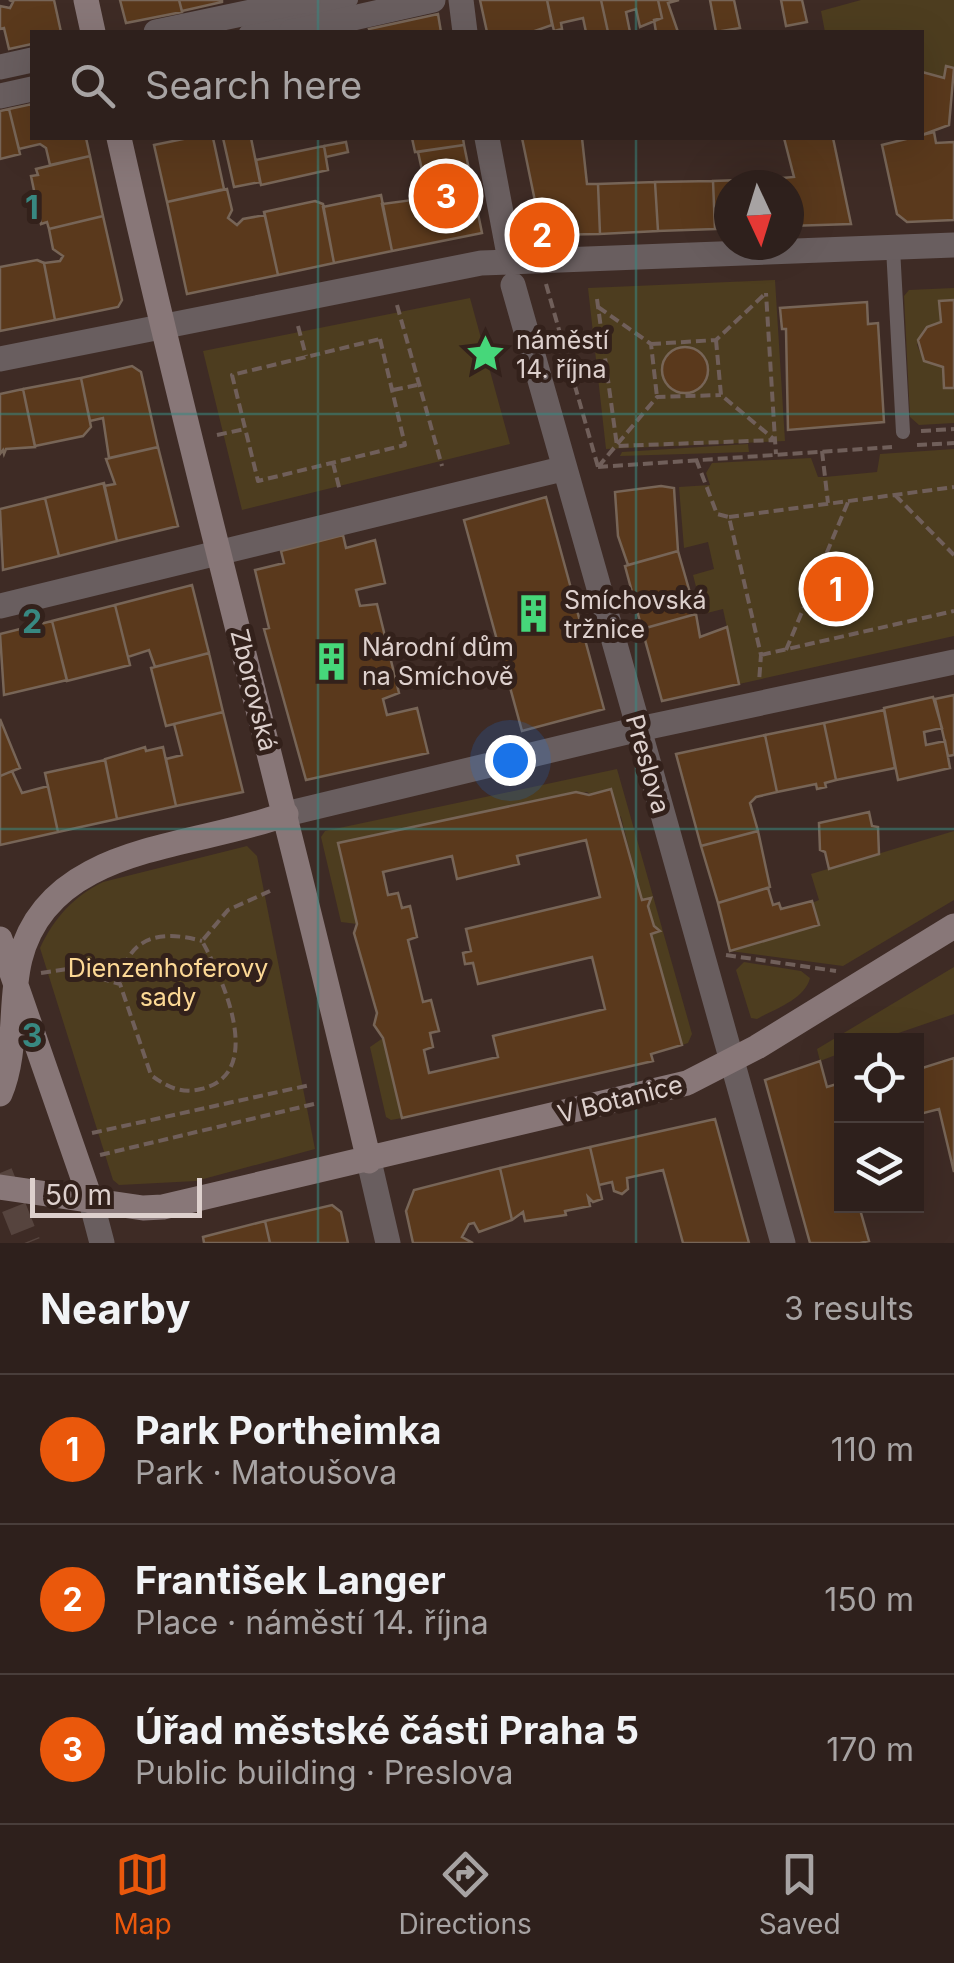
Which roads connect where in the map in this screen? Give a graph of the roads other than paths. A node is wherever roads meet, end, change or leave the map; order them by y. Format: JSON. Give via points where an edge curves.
{"nodes":[{"id":1,"x":86,"y":0,"type":"edge"},
{"id":2,"x":308,"y":0,"type":"edge"},
{"id":3,"x":351,"y":0,"type":"edge"},
{"id":4,"x":398,"y":0,"type":"edge"},
{"id":5,"x":433,"y":0,"type":"edge"},
{"id":6,"x":462,"y":0,"type":"edge"},
{"id":7,"x":93,"y":30,"type":"edge"},
{"id":8,"x":166,"y":30,"type":"edge"},
{"id":9,"x":211,"y":30,"type":"edge"},
{"id":10,"x":256,"y":30,"type":"edge"},
{"id":11,"x":300,"y":30,"type":"edge"},
{"id":12,"x":465,"y":30,"type":"edge"},
{"id":13,"x":30,"y":60,"type":"edge"},
{"id":14,"x":0,"y":67,"type":"edge"},
{"id":15,"x":30,"y":69,"type":"edge"},
{"id":16,"x":0,"y":76,"type":"edge"},
{"id":17,"x":30,"y":79,"type":"edge"},
{"id":18,"x":0,"y":86,"type":"edge"},
{"id":19,"x":30,"y":89,"type":"edge"},
{"id":20,"x":0,"y":96,"type":"edge"},
{"id":21,"x":119,"y":140,"type":"edge"},
{"id":22,"x":487,"y":140,"type":"edge"},
{"id":23,"x":954,"y":245,"type":"edge"},
{"id":24,"x":893,"y":248,"type":"junction"},
{"id":25,"x":511,"y":272,"type":"junction"},
{"id":26,"x":161,"y":326,"type":"junction"},
{"id":27,"x":0,"y":359,"type":"edge"},
{"id":28,"x":903,"y":432,"type":"dead end"},
{"id":29,"x":562,"y":469,"type":"junction"},
{"id":30,"x":218,"y":552,"type":"junction"},
{"id":31,"x":0,"y":606,"type":"edge"},
{"id":32,"x":954,"y":662,"type":"edge"},
{"id":33,"x":639,"y":729,"type":"junction"},
{"id":34,"x":286,"y":814,"type":"junction"},
{"id":35,"x":954,"y":926,"type":"edge"},
{"id":36,"x":0,"y":940,"type":"edge"},
{"id":37,"x":28,"y":978,"type":"junction"},
{"id":38,"x":730,"y":1061,"type":"junction"},
{"id":39,"x":0,"y":1094,"type":"edge"},
{"id":40,"x":368,"y":1161,"type":"junction"},
{"id":41,"x":0,"y":1186,"type":"edge"},
{"id":42,"x":90,"y":1201,"type":"junction"},
{"id":43,"x":102,"y":1243,"type":"edge"},
{"id":44,"x":388,"y":1243,"type":"edge"},
{"id":45,"x":783,"y":1243,"type":"edge"}],
"edges":[{"from":1,"to":7,"type":"main road"},
{"from":2,"to":8,"type":"street"},
{"from":3,"to":9,"type":"lane"},
{"from":4,"to":10,"type":"lane"},
{"from":5,"to":11,"type":"street"},
{"from":6,"to":12,"type":"street"},
{"from":13,"to":14,"type":"street"},
{"from":15,"to":16,"type":"lane"},
{"from":17,"to":18,"type":"lane"},
{"from":19,"to":20,"type":"street"},
{"from":21,"to":26,"type":"main road","name":"Zborovská"},
{"from":22,"to":25,"type":"street","name":"Preslova"},
{"from":23,"to":24,"type":"street"},
{"from":24,"to":25,"type":"street"},
{"from":24,"to":28,"type":"lane"},
{"from":25,"to":26,"type":"street"},
{"from":25,"to":29,"type":"street","name":"Preslova"},
{"from":26,"to":27,"type":"street"},
{"from":26,"to":30,"type":"main road","name":"Zborovská"},
{"from":29,"to":30,"type":"street"},
{"from":29,"to":33,"type":"street","name":"Preslova"},
{"from":30,"to":31,"type":"street"},
{"from":30,"to":34,"type":"main road","name":"Zborovská"},
{"from":32,"to":33,"type":"street"},
{"from":33,"to":34,"type":"street"},
{"from":33,"to":38,"type":"street","name":"Preslova"},
{"from":34,"to":37,"type":"main road","via":[[76,878],[37,921],[20,957]]},
{"from":34,"to":40,"type":"main road","name":"Zborovská"},
{"from":35,"to":38,"type":"main road","name":"V Botanice"},
{"from":36,"to":37,"type":"main road"},
{"from":37,"to":39,"type":"main road"},
{"from":37,"to":42,"type":"main road"},
{"from":38,"to":40,"type":"main road","name":"V Botanice","via":[[687,1083]]},
{"from":38,"to":45,"type":"street","name":"Preslova"},
{"from":40,"to":42,"type":"main road","via":[[164,1207]]},
{"from":40,"to":44,"type":"street","name":"Zborovská"},
{"from":41,"to":42,"type":"main road"},
{"from":42,"to":43,"type":"street"}]}
